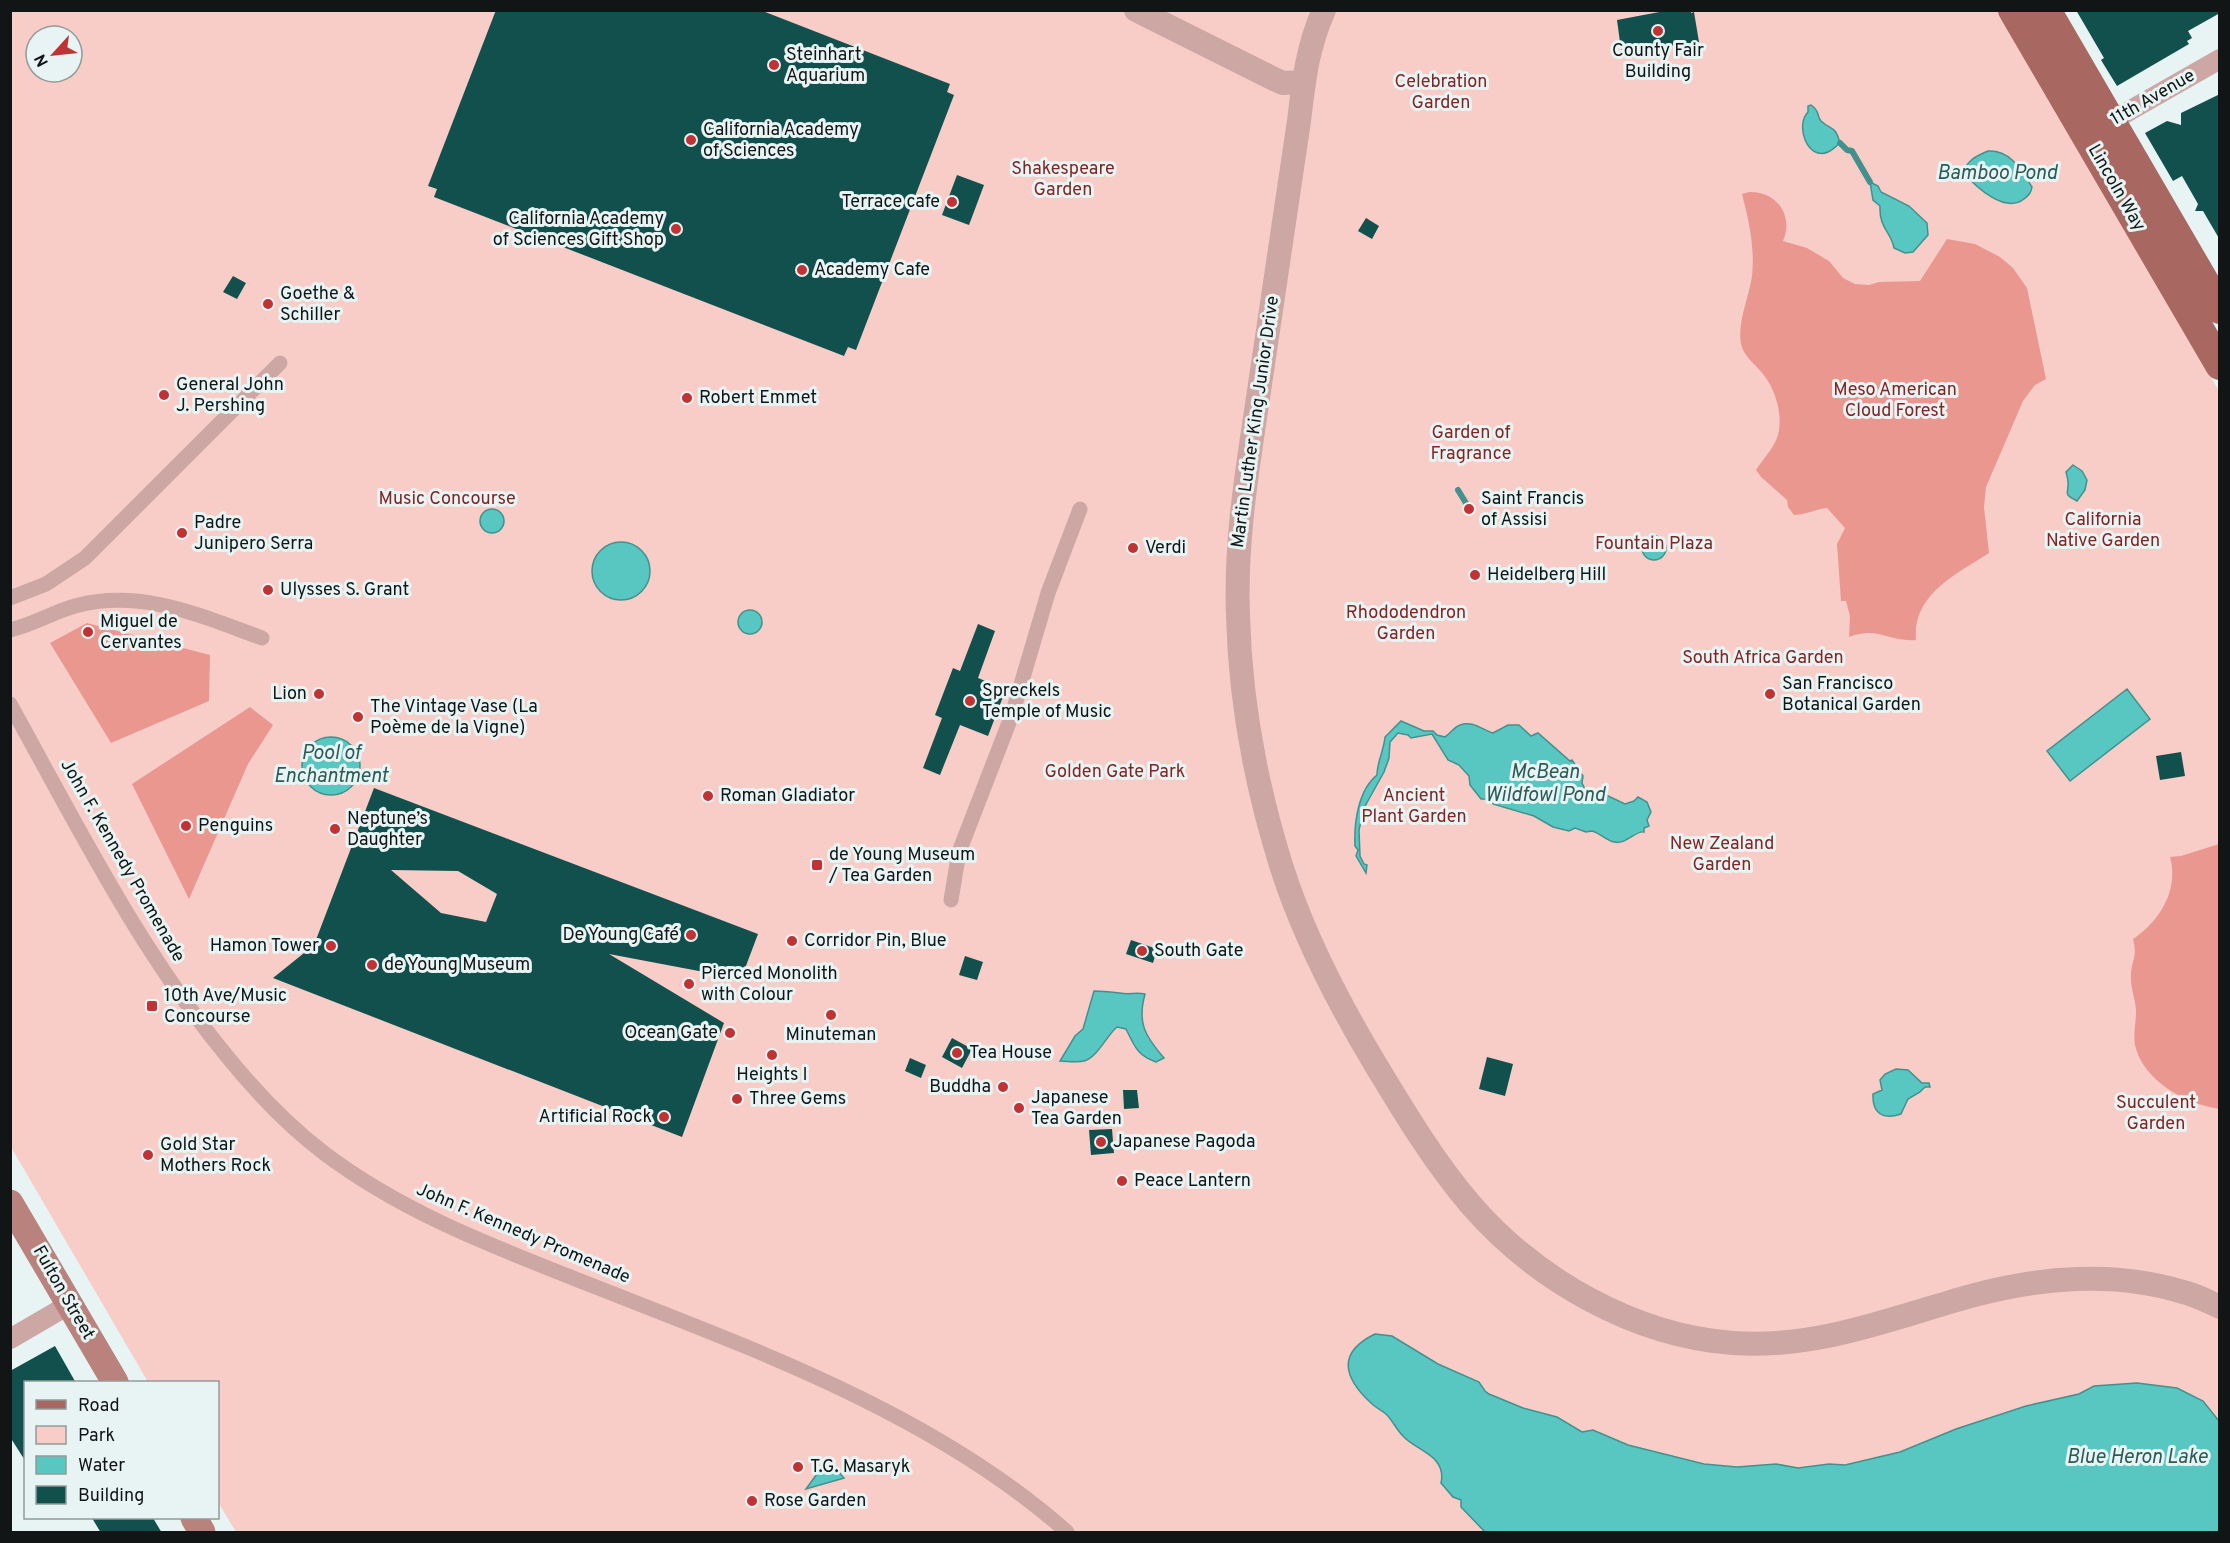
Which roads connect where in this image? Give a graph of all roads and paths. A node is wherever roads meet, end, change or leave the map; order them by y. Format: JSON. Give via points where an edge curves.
{"nodes":[{"id":1,"x":1136,"y":10,"type":"edge"},
{"id":2,"x":1324,"y":10,"type":"edge"},
{"id":3,"x":2013,"y":10,"type":"edge"},
{"id":4,"x":2046,"y":10,"type":"edge"},
{"id":5,"x":2220,"y":59,"type":"edge"},
{"id":6,"x":1303,"y":82,"type":"junction"},
{"id":7,"x":2098,"y":129,"type":"junction"},
{"id":8,"x":2220,"y":309,"type":"edge"},
{"id":9,"x":280,"y":363,"type":"dead end"},
{"id":10,"x":2220,"y":365,"type":"edge"},
{"id":11,"x":1080,"y":509,"type":"dead end"},
{"id":12,"x":10,"y":598,"type":"edge"},
{"id":13,"x":10,"y":630,"type":"edge"},
{"id":14,"x":262,"y":638,"type":"dead end"},
{"id":15,"x":10,"y":704,"type":"edge"},
{"id":16,"x":951,"y":900,"type":"dead end"},
{"id":17,"x":10,"y":1203,"type":"edge"},
{"id":18,"x":70,"y":1304,"type":"junction"},
{"id":19,"x":2220,"y":1306,"type":"edge"},
{"id":20,"x":10,"y":1339,"type":"edge"},
{"id":21,"x":114,"y":1381,"type":"edge"},
{"id":22,"x":195,"y":1519,"type":"edge"},
{"id":23,"x":202,"y":1533,"type":"edge"},
{"id":24,"x":1067,"y":1533,"type":"edge"}],
"edges":[{"from":1,"to":6,"type":"street","via":[[1274,79]]},
{"from":2,"to":6,"type":"street","name":"Martin Luther King Junior Drive"},
{"from":3,"to":7,"type":"main road","name":"Lincoln Way"},
{"from":4,"to":7,"type":"main road","name":"Lincoln Way"},
{"from":5,"to":7,"type":"street","name":"11th Avenue"},
{"from":6,"to":19,"type":"street","name":"Martin Luther King Junior Drive","via":[[1240,522],[1238,621],[1249,725],[1276,847],[1310,939],[1371,1058],[1452,1181],[1508,1242],[1570,1287],[1637,1320],[1703,1339],[1761,1344],[1828,1338],[1993,1290],[2063,1279],[2161,1286]]},
{"from":7,"to":8,"type":"main road","name":"Lincoln Way"},
{"from":7,"to":10,"type":"main road","name":"Lincoln Way"},
{"from":9,"to":12,"type":"street","via":[[85,558],[46,584]]},
{"from":11,"to":16,"type":"street","via":[[1048,593],[1012,715],[959,852]]},
{"from":13,"to":14,"type":"street","via":[[77,605],[130,600],[180,608]]},
{"from":15,"to":24,"type":"street","name":"John F. Kennedy Promenade","via":[[118,900],[166,976],[256,1090],[322,1152],[378,1190],[444,1225],[764,1356],[885,1411],[974,1462]]},
{"from":17,"to":18,"type":"main road","name":"Fulton Street"},
{"from":18,"to":20,"type":"street"},
{"from":18,"to":21,"type":"main road","name":"Fulton Street"},
{"from":22,"to":23,"type":"main road"}]}
